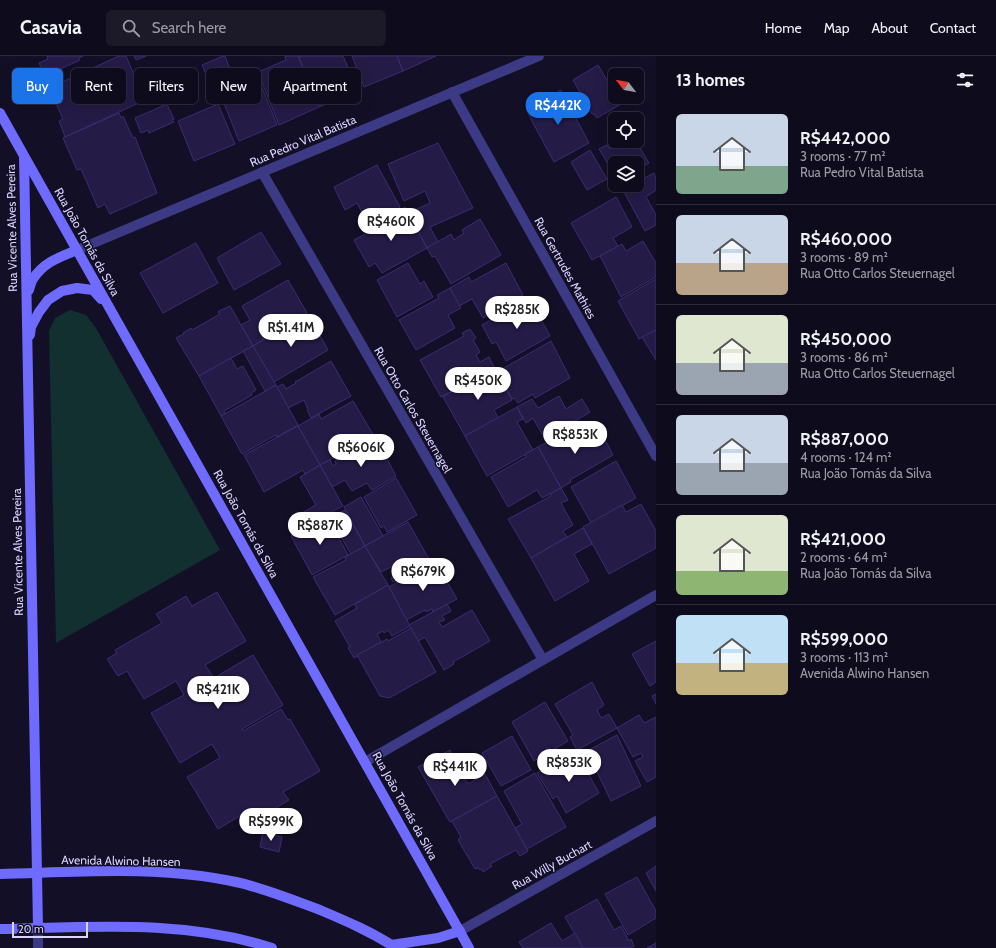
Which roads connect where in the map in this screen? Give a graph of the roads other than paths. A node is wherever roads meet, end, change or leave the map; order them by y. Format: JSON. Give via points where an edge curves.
{"nodes":[{"id":1,"x":539,"y":56,"type":"edge"},
{"id":2,"x":452,"y":92,"type":"junction"},
{"id":3,"x":0,"y":113,"type":"edge"},
{"id":4,"x":24,"y":155,"type":"junction"},
{"id":5,"x":262,"y":172,"type":"junction"},
{"id":6,"x":77,"y":250,"type":"junction"},
{"id":7,"x":26,"y":297,"type":"junction"},
{"id":8,"x":108,"y":306,"type":"junction"},
{"id":9,"x":27,"y":349,"type":"junction"},
{"id":10,"x":656,"y":456,"type":"edge"},
{"id":11,"x":656,"y":595,"type":"edge"},
{"id":12,"x":542,"y":660,"type":"junction"},
{"id":13,"x":365,"y":762,"type":"junction"},
{"id":14,"x":656,"y":821,"type":"edge"},
{"id":15,"x":37,"y":873,"type":"junction"},
{"id":16,"x":0,"y":874,"type":"edge"},
{"id":17,"x":38,"y":928,"type":"junction"},
{"id":18,"x":0,"y":929,"type":"edge"},
{"id":19,"x":460,"y":931,"type":"junction"},
{"id":20,"x":394,"y":946,"type":"edge"},
{"id":21,"x":38,"y":948,"type":"edge"},
{"id":22,"x":272,"y":948,"type":"edge"},
{"id":23,"x":469,"y":948,"type":"edge"}],
"edges":[{"from":1,"to":2,"type":"street","name":"Rua Pedro Vital Batista"},
{"from":2,"to":5,"type":"street","name":"Rua Pedro Vital Batista"},
{"from":2,"to":10,"type":"street","name":"Rua Gertrudes Mathies"},
{"from":3,"to":4,"type":"street","name":"Rua João Tomás da Silva"},
{"from":4,"to":6,"type":"street","name":"Rua João Tomás da Silva"},
{"from":4,"to":7,"type":"street","name":"Rua Vicente Alves Pereira"},
{"from":5,"to":6,"type":"street","name":"Rua Pedro Vital Batista"},
{"from":5,"to":12,"type":"street","name":"Rua Otto Carlos Steuernagel"},
{"from":6,"to":7,"type":"street","via":[[45,265],[33,279]]},
{"from":6,"to":8,"type":"street","name":"Rua João Tomás da Silva"},
{"from":7,"to":9,"type":"street","name":"Rua Vicente Alves Pereira"},
{"from":8,"to":9,"type":"street","via":[[93,290],[77,288],[62,291],[48,300],[39,312],[31,327]]},
{"from":8,"to":13,"type":"street","name":"Rua João Tomás da Silva"},
{"from":9,"to":15,"type":"street","name":"Rua Vicente Alves Pereira"},
{"from":11,"to":12,"type":"street"},
{"from":12,"to":13,"type":"street"},
{"from":13,"to":19,"type":"street","name":"Rua João Tomás da Silva"},
{"from":14,"to":19,"type":"street","name":"Rua Willy Buchart"},
{"from":15,"to":16,"type":"street","name":"Avenida Alwino Hansen"},
{"from":15,"to":17,"type":"street","name":"Rua Vicente Alves Pereira"},
{"from":15,"to":20,"type":"street","name":"Avenida Alwino Hansen","via":[[148,872],[237,882],[274,893],[352,924]]},
{"from":17,"to":18,"type":"street"},
{"from":17,"to":21,"type":"street","name":"Rua Vicente Alves Pereira"},
{"from":17,"to":22,"type":"street","via":[[159,928],[223,936]]},
{"from":19,"to":20,"type":"street"},
{"from":19,"to":23,"type":"street","name":"Rua João Tomás da Silva"}]}
